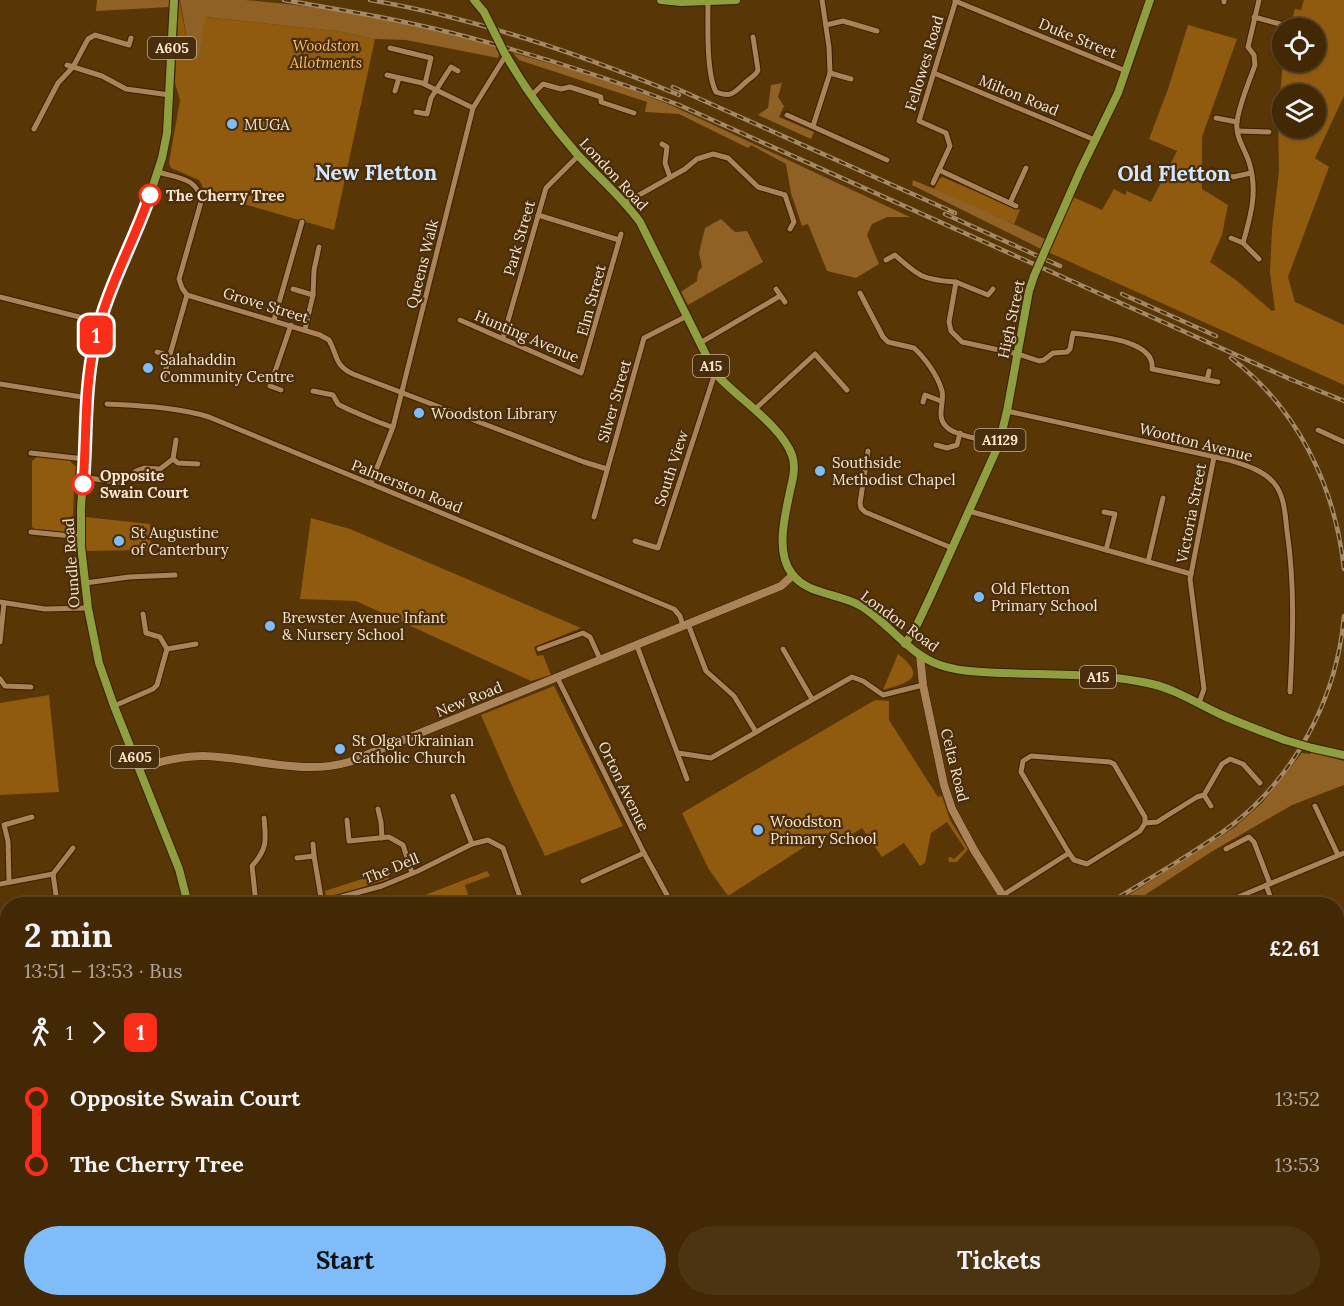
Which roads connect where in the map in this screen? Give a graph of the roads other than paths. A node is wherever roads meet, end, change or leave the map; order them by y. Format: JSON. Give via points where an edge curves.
{"nodes":[{"id":1,"x":174,"y":0,"type":"edge"},
{"id":2,"x":474,"y":0,"type":"edge"},
{"id":3,"x":661,"y":0,"type":"edge"},
{"id":4,"x":736,"y":0,"type":"edge"},
{"id":5,"x":822,"y":0,"type":"edge"},
{"id":6,"x":956,"y":0,"type":"edge"},
{"id":7,"x":1150,"y":0,"type":"edge"},
{"id":8,"x":1259,"y":0,"type":"edge"},
{"id":9,"x":708,"y":1,"type":"edge"},
{"id":10,"x":1254,"y":17,"type":"junction"},
{"id":11,"x":1272,"y":22,"type":"edge"},
{"id":12,"x":826,"y":25,"type":"junction"},
{"id":13,"x":877,"y":30,"type":"dead end"},
{"id":14,"x":753,"y":37,"type":"dead end"},
{"id":15,"x":131,"y":38,"type":"dead end"},
{"id":16,"x":390,"y":48,"type":"dead end"},
{"id":17,"x":505,"y":53,"type":"junction"},
{"id":18,"x":70,"y":66,"type":"junction"},
{"id":19,"x":458,"y":71,"type":"dead end"},
{"id":20,"x":1126,"y":71,"type":"junction"},
{"id":21,"x":830,"y":73,"type":"junction"},
{"id":22,"x":934,"y":73,"type":"junction"},
{"id":23,"x":387,"y":75,"type":"dead end"},
{"id":24,"x":399,"y":78,"type":"junction"},
{"id":25,"x":851,"y":79,"type":"dead end"},
{"id":26,"x":425,"y":84,"type":"junction"},
{"id":27,"x":437,"y":90,"type":"junction"},
{"id":28,"x":395,"y":91,"type":"dead end"},
{"id":29,"x":170,"y":95,"type":"junction"},
{"id":30,"x":531,"y":96,"type":"junction"},
{"id":31,"x":473,"y":108,"type":"junction"},
{"id":32,"x":416,"y":112,"type":"dead end"},
{"id":33,"x":634,"y":113,"type":"dead end"},
{"id":34,"x":787,"y":115,"type":"dead end"},
{"id":35,"x":912,"y":117,"type":"dead end"},
{"id":36,"x":1216,"y":118,"type":"dead end"},
{"id":37,"x":919,"y":121,"type":"junction"},
{"id":38,"x":1237,"y":122,"type":"junction"},
{"id":39,"x":813,"y":126,"type":"junction"},
{"id":40,"x":34,"y":129,"type":"dead end"},
{"id":41,"x":1238,"y":131,"type":"junction"},
{"id":42,"x":1269,"y":132,"type":"dead end"},
{"id":43,"x":1095,"y":140,"type":"junction"},
{"id":44,"x":667,"y":146,"type":"dead end"},
{"id":45,"x":578,"y":156,"type":"junction"},
{"id":46,"x":887,"y":160,"type":"dead end"},
{"id":47,"x":1026,"y":168,"type":"dead end"},
{"id":48,"x":939,"y":170,"type":"junction"},
{"id":49,"x":1211,"y":171,"type":"dead end"},
{"id":50,"x":158,"y":172,"type":"junction"},
{"id":51,"x":1251,"y":173,"type":"junction"},
{"id":52,"x":670,"y":177,"type":"junction"},
{"id":53,"x":933,"y":183,"type":"dead end"},
{"id":54,"x":625,"y":203,"type":"junction"},
{"id":55,"x":538,"y":215,"type":"junction"},
{"id":56,"x":302,"y":222,"type":"dead end"},
{"id":57,"x":789,"y":229,"type":"dead end"},
{"id":58,"x":1231,"y":238,"type":"dead end"},
{"id":59,"x":1243,"y":243,"type":"junction"},
{"id":60,"x":319,"y":247,"type":"dead end"},
{"id":61,"x":1259,"y":259,"type":"dead end"},
{"id":62,"x":886,"y":260,"type":"dead end"},
{"id":63,"x":956,"y":282,"type":"junction"},
{"id":64,"x":293,"y":289,"type":"dead end"},
{"id":65,"x":993,"y":289,"type":"dead end"},
{"id":66,"x":776,"y":290,"type":"dead end"},
{"id":67,"x":860,"y":293,"type":"dead end"},
{"id":68,"x":187,"y":295,"type":"junction"},
{"id":69,"x":313,"y":295,"type":"junction"},
{"id":70,"x":780,"y":296,"type":"junction"},
{"id":71,"x":0,"y":297,"type":"edge"},
{"id":72,"x":785,"y":302,"type":"dead end"},
{"id":73,"x":687,"y":316,"type":"junction"},
{"id":74,"x":274,"y":320,"type":"junction"},
{"id":75,"x":460,"y":321,"type":"dead end"},
{"id":76,"x":99,"y":322,"type":"junction"},
{"id":77,"x":291,"y":325,"type":"junction"},
{"id":78,"x":305,"y":329,"type":"junction"},
{"id":79,"x":503,"y":338,"type":"junction"},
{"id":80,"x":700,"y":343,"type":"junction"},
{"id":81,"x":158,"y":352,"type":"dead end"},
{"id":82,"x":1018,"y":354,"type":"junction"},
{"id":83,"x":170,"y":356,"type":"junction"},
{"id":84,"x":583,"y":371,"type":"joint"},
{"id":85,"x":1209,"y":371,"type":"dead end"},
{"id":86,"x":715,"y":373,"type":"junction"},
{"id":87,"x":163,"y":379,"type":"dead end"},
{"id":88,"x":1208,"y":380,"type":"junction"},
{"id":89,"x":1218,"y":382,"type":"dead end"},
{"id":90,"x":0,"y":384,"type":"edge"},
{"id":91,"x":270,"y":386,"type":"junction"},
{"id":92,"x":281,"y":390,"type":"dead end"},
{"id":93,"x":847,"y":390,"type":"dead end"},
{"id":94,"x":313,"y":391,"type":"dead end"},
{"id":95,"x":402,"y":392,"type":"junction"},
{"id":96,"x":268,"y":394,"type":"dead end"},
{"id":97,"x":88,"y":398,"type":"junction"},
{"id":98,"x":941,"y":400,"type":"junction"},
{"id":99,"x":923,"y":402,"type":"dead end"},
{"id":100,"x":106,"y":404,"type":"dead end"},
{"id":101,"x":754,"y":410,"type":"junction"},
{"id":102,"x":1007,"y":411,"type":"junction"},
{"id":103,"x":393,"y":427,"type":"junction"},
{"id":104,"x":1318,"y":430,"type":"dead end"},
{"id":105,"x":960,"y":433,"type":"junction"},
{"id":106,"x":176,"y":440,"type":"dead end"},
{"id":107,"x":1344,"y":442,"type":"edge"},
{"id":108,"x":999,"y":444,"type":"junction"},
{"id":109,"x":936,"y":445,"type":"dead end"},
{"id":110,"x":868,"y":451,"type":"dead end"},
{"id":111,"x":31,"y":453,"type":"dead end"},
{"id":112,"x":1214,"y":457,"type":"junction"},
{"id":113,"x":85,"y":459,"type":"junction"},
{"id":114,"x":172,"y":459,"type":"junction"},
{"id":115,"x":198,"y":464,"type":"dead end"},
{"id":116,"x":607,"y":469,"type":"junction"},
{"id":117,"x":83,"y":477,"type":"junction"},
{"id":118,"x":370,"y":483,"type":"junction"},
{"id":119,"x":1163,"y":498,"type":"dead end"},
{"id":120,"x":969,"y":511,"type":"junction"},
{"id":121,"x":1104,"y":512,"type":"dead end"},
{"id":122,"x":594,"y":517,"type":"dead end"},
{"id":123,"x":31,"y":532,"type":"dead end"},
{"id":124,"x":81,"y":537,"type":"junction"},
{"id":125,"x":635,"y":541,"type":"dead end"},
{"id":126,"x":952,"y":548,"type":"junction"},
{"id":127,"x":1106,"y":550,"type":"junction"},
{"id":128,"x":1148,"y":562,"type":"junction"},
{"id":129,"x":1191,"y":574,"type":"junction"},
{"id":130,"x":175,"y":575,"type":"dead end"},
{"id":131,"x":793,"y":575,"type":"junction"},
{"id":132,"x":85,"y":583,"type":"junction"},
{"id":133,"x":2,"y":603,"type":"edge"},
{"id":134,"x":88,"y":608,"type":"junction"},
{"id":135,"x":142,"y":614,"type":"dead end"},
{"id":136,"x":685,"y":625,"type":"junction"},
{"id":137,"x":0,"y":642,"type":"edge"},
{"id":138,"x":905,"y":644,"type":"junction"},
{"id":139,"x":196,"y":645,"type":"dead end"},
{"id":140,"x":637,"y":646,"type":"junction"},
{"id":141,"x":783,"y":648,"type":"dead end"},
{"id":142,"x":167,"y":649,"type":"junction"},
{"id":143,"x":539,"y":649,"type":"dead end"},
{"id":144,"x":920,"y":655,"type":"junction"},
{"id":145,"x":600,"y":659,"type":"junction"},
{"id":146,"x":557,"y":677,"type":"junction"},
{"id":147,"x":0,"y":679,"type":"edge"},
{"id":148,"x":923,"y":685,"type":"junction"},
{"id":149,"x":32,"y":687,"type":"dead end"},
{"id":150,"x":1290,"y":692,"type":"dead end"},
{"id":151,"x":812,"y":699,"type":"junction"},
{"id":152,"x":1199,"y":703,"type":"junction"},
{"id":153,"x":114,"y":706,"type":"junction"},
{"id":154,"x":756,"y":732,"type":"junction"},
{"id":155,"x":678,"y":753,"type":"junction"},
{"id":156,"x":1344,"y":755,"type":"edge"},
{"id":157,"x":140,"y":767,"type":"junction"},
{"id":158,"x":687,"y":779,"type":"dead end"},
{"id":159,"x":1260,"y":783,"type":"dead end"},
{"id":160,"x":1204,"y":795,"type":"junction"},
{"id":161,"x":453,"y":796,"type":"dead end"},
{"id":162,"x":1211,"y":806,"type":"dead end"},
{"id":163,"x":1315,"y":806,"type":"dead end"},
{"id":164,"x":378,"y":810,"type":"dead end"},
{"id":165,"x":32,"y":817,"type":"dead end"},
{"id":166,"x":264,"y":818,"type":"dead end"},
{"id":167,"x":347,"y":820,"type":"dead end"},
{"id":168,"x":1145,"y":823,"type":"junction"},
{"id":169,"x":1,"y":826,"type":"edge"},
{"id":170,"x":382,"y":838,"type":"junction"},
{"id":171,"x":313,"y":844,"type":"dead end"},
{"id":172,"x":472,"y":844,"type":"junction"},
{"id":173,"x":73,"y":848,"type":"dead end"},
{"id":174,"x":1226,"y":849,"type":"dead end"},
{"id":175,"x":644,"y":853,"type":"junction"},
{"id":176,"x":1069,"y":853,"type":"junction"},
{"id":177,"x":1344,"y":853,"type":"edge"},
{"id":178,"x":1338,"y":855,"type":"junction"},
{"id":179,"x":314,"y":856,"type":"junction"},
{"id":180,"x":297,"y":858,"type":"dead end"},
{"id":181,"x":412,"y":873,"type":"junction"},
{"id":182,"x":53,"y":874,"type":"junction"},
{"id":183,"x":9,"y":881,"type":"junction"},
{"id":184,"x":584,"y":881,"type":"dead end"},
{"id":185,"x":0,"y":884,"type":"edge"},
{"id":186,"x":1268,"y":885,"type":"junction"},
{"id":187,"x":56,"y":894,"type":"dead end"},
{"id":188,"x":1003,"y":896,"type":"joint"},
{"id":189,"x":187,"y":897,"type":"edge"},
{"id":190,"x":255,"y":897,"type":"edge"},
{"id":191,"x":321,"y":897,"type":"edge"},
{"id":192,"x":343,"y":897,"type":"edge"},
{"id":193,"x":520,"y":897,"type":"edge"},
{"id":194,"x":667,"y":897,"type":"edge"},
{"id":195,"x":1238,"y":897,"type":"edge"},
{"id":196,"x":1271,"y":897,"type":"edge"}],
"edges":[{"from":1,"to":29,"type":"main road","name":"Oundle Road","number":"A605"},
{"from":2,"to":17,"type":"main road","name":"London Road","number":"A15","bridge":true},
{"from":3,"to":9,"type":"main road"},
{"from":4,"to":9,"type":"main road"},
{"from":5,"to":12,"type":"street"},
{"from":6,"to":20,"type":"street","name":"Duke Street"},
{"from":6,"to":22,"type":"street","name":"Fellowes Road"},
{"from":7,"to":20,"type":"main road","name":"High Street","number":"A1129"},
{"from":8,"to":10,"type":"street"},
{"from":9,"to":14,"type":"street","via":[[716,92],[736,92],[757,75]]},
{"from":10,"to":11,"type":"street"},
{"from":10,"to":38,"type":"street","via":[[1248,47],[1255,65]]},
{"from":12,"to":13,"type":"street","via":[[856,21]]},
{"from":12,"to":21,"type":"street"},
{"from":15,"to":18,"type":"street","via":[[129,45],[91,36]]},
{"from":16,"to":26,"type":"street","via":[[431,58]]},
{"from":17,"to":30,"type":"main road","name":"London Road","number":"A15"},
{"from":17,"to":31,"type":"street","name":"Queens Walk"},
{"from":18,"to":29,"type":"street","via":[[126,89]]},
{"from":18,"to":40,"type":"street"},
{"from":19,"to":27,"type":"street","via":[[451,67]]},
{"from":20,"to":43,"type":"main road","name":"High Street","number":"A1129"},
{"from":21,"to":25,"type":"street"},
{"from":21,"to":39,"type":"street"},
{"from":22,"to":37,"type":"street","name":"Fellowes Road"},
{"from":22,"to":43,"type":"street","name":"Milton Road"},
{"from":23,"to":24,"type":"street"},
{"from":24,"to":26,"type":"street"},
{"from":24,"to":28,"type":"street"},
{"from":26,"to":27,"type":"street"},
{"from":27,"to":31,"type":"street"},
{"from":27,"to":32,"type":"street","via":[[428,114]]},
{"from":29,"to":50,"type":"main road","name":"Oundle Road","number":"A605","via":[[167,138]]},
{"from":30,"to":33,"type":"street","via":[[543,84],[570,87]]},
{"from":30,"to":45,"type":"main road","name":"London Road","number":"A15"},
{"from":31,"to":95,"type":"street","name":"Queens Walk"},
{"from":34,"to":39,"type":"street"},
{"from":35,"to":37,"type":"street"},
{"from":36,"to":38,"type":"street"},
{"from":37,"to":48,"type":"street","name":"Fellowes Road","via":[[946,133],[950,146]]},
{"from":38,"to":41,"type":"street"},
{"from":39,"to":46,"type":"street"},
{"from":41,"to":42,"type":"street"},
{"from":41,"to":51,"type":"street"},
{"from":43,"to":82,"type":"main road","name":"High Street","number":"A1129","bridge":true,"via":[[1034,276]]},
{"from":44,"to":52,"type":"street"},
{"from":45,"to":54,"type":"main road","name":"London Road","number":"A15"},
{"from":45,"to":55,"type":"street","name":"Park Street","via":[[546,188]]},
{"from":47,"to":48,"type":"street","via":[[1013,205]]},
{"from":48,"to":53,"type":"street","name":"Fellowes Road"},
{"from":49,"to":51,"type":"street","via":[[1233,177]]},
{"from":50,"to":68,"type":"street","via":[[192,182],[200,192],[201,202],[179,279]]},
{"from":50,"to":76,"type":"main road","name":"Oundle Road","number":"A605"},
{"from":51,"to":59,"type":"street","via":[[1253,209]]},
{"from":52,"to":54,"type":"street"},
{"from":52,"to":57,"type":"street","via":[[705,155],[728,158],[759,187],[785,195],[794,222]]},
{"from":54,"to":73,"type":"main road","name":"London Road","number":"A15","via":[[648,236]]},
{"from":55,"to":79,"type":"street","name":"Park Street"},
{"from":55,"to":84,"type":"street","name":"Elm Street","via":[[620,237]]},
{"from":56,"to":74,"type":"street"},
{"from":58,"to":59,"type":"street"},
{"from":59,"to":61,"type":"street"},
{"from":60,"to":69,"type":"street"},
{"from":62,"to":63,"type":"street","via":[[895,255],[930,280]]},
{"from":63,"to":65,"type":"street","via":[[988,295]]},
{"from":63,"to":82,"type":"street","via":[[949,322],[956,338]]},
{"from":64,"to":69,"type":"street"},
{"from":66,"to":70,"type":"street"},
{"from":67,"to":98,"type":"street","via":[[883,337],[893,344],[914,348],[925,360],[943,393]]},
{"from":68,"to":74,"type":"street","name":"Grove Street"},
{"from":68,"to":83,"type":"street"},
{"from":69,"to":78,"type":"street"},
{"from":70,"to":72,"type":"street"},
{"from":70,"to":80,"type":"street"},
{"from":71,"to":76,"type":"street"},
{"from":73,"to":80,"type":"main road","name":"London Road","number":"A15"},
{"from":73,"to":116,"type":"street","name":"Silver Street","via":[[644,338]]},
{"from":74,"to":77,"type":"street","name":"Grove Street"},
{"from":75,"to":79,"type":"street","name":"Hunting Avenue"},
{"from":76,"to":97,"type":"main road","name":"Oundle Road","number":"A605"},
{"from":77,"to":78,"type":"street","name":"Grove Street"},
{"from":77,"to":91,"type":"street"},
{"from":78,"to":95,"type":"street","name":"Grove Street","via":[[329,340],[336,361],[344,370]]},
{"from":79,"to":84,"type":"street","name":"Hunting Avenue"},
{"from":80,"to":86,"type":"main road","name":"London Road","number":"A15"},
{"from":81,"to":83,"type":"street"},
{"from":82,"to":88,"type":"street","via":[[1039,361],[1053,353],[1064,353],[1070,349],[1073,333],[1131,344],[1149,354],[1152,369]]},
{"from":82,"to":102,"type":"main road","name":"High Street","number":"A1129"},
{"from":83,"to":87,"type":"street"},
{"from":85,"to":88,"type":"street"},
{"from":86,"to":101,"type":"main road","name":"London Road","number":"A15"},
{"from":86,"to":125,"type":"street","name":"South View","via":[[658,548]]},
{"from":88,"to":89,"type":"street"},
{"from":90,"to":97,"type":"street"},
{"from":91,"to":92,"type":"street"},
{"from":91,"to":96,"type":"street"},
{"from":93,"to":101,"type":"street","via":[[815,354]]},
{"from":94,"to":103,"type":"street","via":[[333,395],[339,405]]},
{"from":95,"to":103,"type":"street","name":"Queens Walk"},
{"from":95,"to":116,"type":"street"},
{"from":97,"to":113,"type":"main road","name":"Oundle Road","number":"A605"},
{"from":98,"to":99,"type":"street","via":[[925,395]]},
{"from":98,"to":105,"type":"street","via":[[943,422]]},
{"from":100,"to":118,"type":"street","name":"Palmerston Road","via":[[209,417]]},
{"from":101,"to":131,"type":"main road","name":"London Road","number":"A15","via":[[784,439],[792,456],[794,471],[783,550]]},
{"from":102,"to":108,"type":"main road","name":"High Street","number":"A1129"},
{"from":102,"to":112,"type":"street","name":"Wootton Avenue"},
{"from":103,"to":118,"type":"street","name":"Queens Walk"},
{"from":104,"to":107,"type":"street"},
{"from":105,"to":108,"type":"street"},
{"from":105,"to":109,"type":"street","via":[[957,445]]},
{"from":106,"to":114,"type":"street"},
{"from":108,"to":120,"type":"main road","name":"High Street","number":"A1129"},
{"from":110,"to":126,"type":"street","via":[[860,503],[865,513]]},
{"from":111,"to":113,"type":"street"},
{"from":112,"to":129,"type":"street","name":"Victoria Street"},
{"from":112,"to":150,"type":"street","name":"Wootton Avenue","via":[[1267,476],[1282,497],[1293,602]]},
{"from":113,"to":117,"type":"main road","name":"Oundle Road","number":"A605"},
{"from":114,"to":115,"type":"street"},
{"from":114,"to":117,"type":"street","via":[[159,469],[136,471],[121,483]]},
{"from":116,"to":122,"type":"street","name":"Silver Street"},
{"from":117,"to":124,"type":"main road","name":"Oundle Road","number":"A605"},
{"from":118,"to":136,"type":"street","name":"Palmerston Road","via":[[674,609]]},
{"from":119,"to":128,"type":"street"},
{"from":120,"to":126,"type":"main road","name":"High Street","number":"A1129"},
{"from":120,"to":127,"type":"street"},
{"from":121,"to":127,"type":"street","via":[[1115,514]]},
{"from":123,"to":124,"type":"street"},
{"from":124,"to":132,"type":"main road","name":"Oundle Road","number":"A605"},
{"from":126,"to":138,"type":"main road","name":"High Street","number":"A1129"},
{"from":127,"to":128,"type":"street"},
{"from":128,"to":129,"type":"street"},
{"from":129,"to":152,"type":"street","name":"Victoria Street","via":[[1204,689]]},
{"from":130,"to":132,"type":"street"},
{"from":131,"to":136,"type":"street","name":"New Road","via":[[782,586]]},
{"from":131,"to":138,"type":"main road","name":"London Road","number":"A15","via":[[809,587],[858,604]]},
{"from":132,"to":134,"type":"main road","name":"Oundle Road","number":"A605"},
{"from":133,"to":134,"type":"street","via":[[45,609]]},
{"from":133,"to":137,"type":"street"},
{"from":134,"to":153,"type":"main road","name":"Oundle Road","number":"A605","via":[[99,663]]},
{"from":135,"to":142,"type":"street","via":[[146,633],[160,637]]},
{"from":136,"to":140,"type":"street","name":"New Road"},
{"from":136,"to":154,"type":"street","via":[[706,671],[734,696]]},
{"from":138,"to":144,"type":"main road","name":"London Road","number":"A15"},
{"from":139,"to":142,"type":"street"},
{"from":140,"to":145,"type":"street","name":"New Road"},
{"from":140,"to":155,"type":"street"},
{"from":141,"to":151,"type":"street"},
{"from":142,"to":153,"type":"street","via":[[157,685]]},
{"from":143,"to":145,"type":"street","via":[[583,633],[591,637]]},
{"from":144,"to":148,"type":"street","name":"Celta Road"},
{"from":144,"to":152,"type":"main road","name":"London Road","number":"A15","via":[[941,666],[979,672],[1120,678],[1166,688]]},
{"from":145,"to":146,"type":"street","name":"New Road"},
{"from":146,"to":157,"type":"street","name":"New Road","via":[[337,766],[285,766],[205,756]]},
{"from":146,"to":175,"type":"street","name":"Orton Avenue"},
{"from":147,"to":149,"type":"street","via":[[4,686]]},
{"from":148,"to":151,"type":"street","via":[[883,695],[852,677]]},
{"from":148,"to":188,"type":"street","name":"Celta Road","via":[[952,809]]},
{"from":151,"to":154,"type":"street"},
{"from":152,"to":156,"type":"main road","name":"London Road","number":"A15","bridge":true,"via":[[1285,740]]},
{"from":153,"to":157,"type":"main road","name":"Oundle Road","number":"A605"},
{"from":154,"to":155,"type":"street","via":[[711,758]]},
{"from":155,"to":158,"type":"street"},
{"from":157,"to":189,"type":"main road","name":"Oundle Road","number":"A605"},
{"from":159,"to":160,"type":"street","via":[[1243,764],[1230,759],[1222,764]]},
{"from":160,"to":162,"type":"street"},
{"from":160,"to":168,"type":"street","via":[[1157,822]]},
{"from":161,"to":172,"type":"street"},
{"from":163,"to":178,"type":"street"},
{"from":164,"to":170,"type":"street"},
{"from":165,"to":169,"type":"street"},
{"from":166,"to":190,"type":"street","via":[[266,843],[252,866]]},
{"from":167,"to":170,"type":"street","via":[[349,841]]},
{"from":168,"to":176,"type":"street","via":[[1140,831],[1087,864],[1074,860]]},
{"from":168,"to":176,"type":"street","via":[[1114,764],[1031,756],[1023,761],[1021,772]]},
{"from":169,"to":183,"type":"street","via":[[8,841]]},
{"from":170,"to":181,"type":"street","via":[[403,844]]},
{"from":171,"to":179,"type":"street"},
{"from":172,"to":181,"type":"street","name":"The Dell"},
{"from":172,"to":193,"type":"street","via":[[488,840],[503,848]]},
{"from":173,"to":182,"type":"street"},
{"from":174,"to":186,"type":"street","via":[[1250,837]]},
{"from":175,"to":184,"type":"street"},
{"from":175,"to":194,"type":"street","name":"Orton Avenue"},
{"from":176,"to":188,"type":"street"},
{"from":177,"to":178,"type":"street"},
{"from":178,"to":186,"type":"street"},
{"from":179,"to":180,"type":"street"},
{"from":179,"to":191,"type":"street"},
{"from":181,"to":192,"type":"street","name":"The Dell"},
{"from":182,"to":183,"type":"street"},
{"from":182,"to":187,"type":"street"},
{"from":183,"to":185,"type":"street"},
{"from":186,"to":195,"type":"street"},
{"from":186,"to":196,"type":"street"}]}
